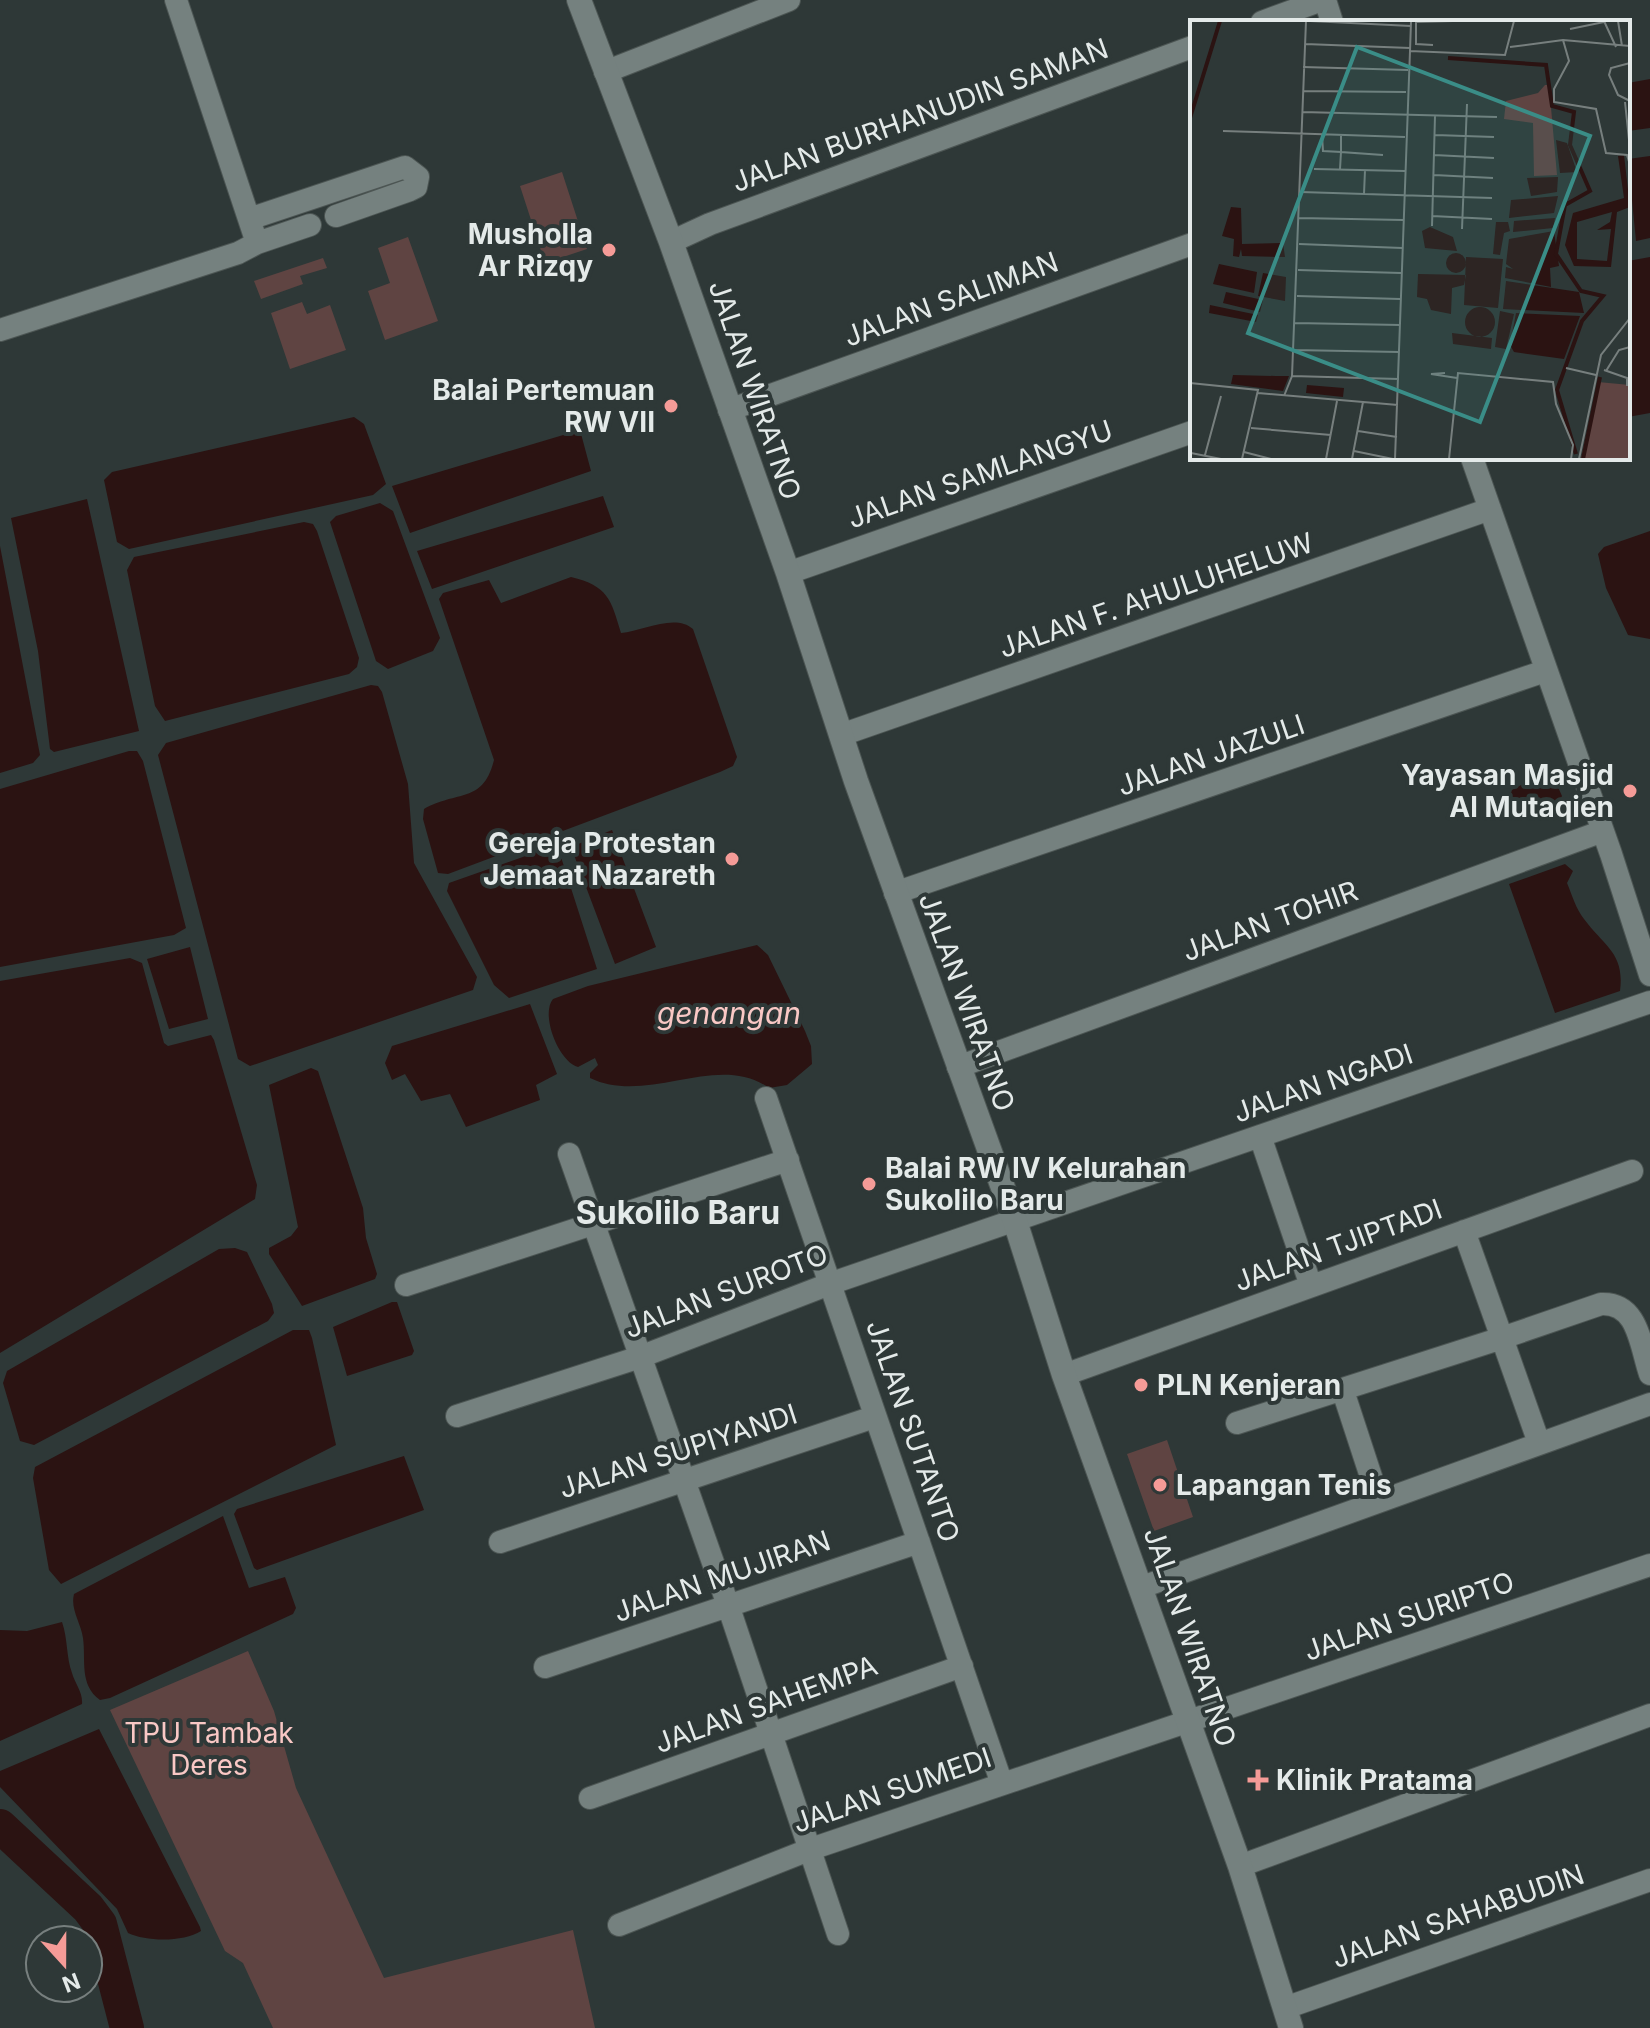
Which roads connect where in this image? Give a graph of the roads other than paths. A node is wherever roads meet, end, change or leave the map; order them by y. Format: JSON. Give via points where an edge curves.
{"nodes":[{"id":1,"x":176,"y":0,"type":"edge"},
{"id":2,"x":579,"y":0,"type":"edge"},
{"id":3,"x":789,"y":0,"type":"edge"},
{"id":4,"x":1323,"y":0,"type":"edge"},
{"id":5,"x":1268,"y":20,"type":"edge"},
{"id":6,"x":1331,"y":20,"type":"edge"},
{"id":7,"x":1190,"y":48,"type":"edge"},
{"id":8,"x":605,"y":72,"type":"junction"},
{"id":9,"x":336,"y":216,"type":"dead end"},
{"id":10,"x":249,"y":219,"type":"junction"},
{"id":11,"x":310,"y":225,"type":"dead end"},
{"id":12,"x":671,"y":242,"type":"junction"},
{"id":13,"x":257,"y":243,"type":"junction"},
{"id":14,"x":1190,"y":245,"type":"edge"},
{"id":15,"x":0,"y":330,"type":"edge"},
{"id":16,"x":729,"y":410,"type":"junction"},
{"id":17,"x":1190,"y":433,"type":"edge"},
{"id":18,"x":1473,"y":460,"type":"edge"},
{"id":19,"x":1490,"y":509,"type":"junction"},
{"id":20,"x":788,"y":573,"type":"junction"},
{"id":21,"x":1545,"y":671,"type":"junction"},
{"id":22,"x":841,"y":735,"type":"junction"},
{"id":23,"x":1603,"y":831,"type":"junction"},
{"id":24,"x":895,"y":893,"type":"junction"},
{"id":25,"x":1650,"y":975,"type":"edge"},
{"id":26,"x":1650,"y":1002,"type":"edge"},
{"id":27,"x":958,"y":1067,"type":"junction"},
{"id":28,"x":766,"y":1098,"type":"dead end"},
{"id":29,"x":1260,"y":1136,"type":"junction"},
{"id":30,"x":569,"y":1154,"type":"dead end"},
{"id":31,"x":788,"y":1160,"type":"junction"},
{"id":32,"x":1632,"y":1171,"type":"dead end"},
{"id":33,"x":1015,"y":1221,"type":"junction"},
{"id":34,"x":594,"y":1224,"type":"junction"},
{"id":35,"x":1464,"y":1231,"type":"junction"},
{"id":36,"x":832,"y":1283,"type":"junction"},
{"id":37,"x":406,"y":1285,"type":"dead end"},
{"id":38,"x":1311,"y":1286,"type":"junction"},
{"id":39,"x":1502,"y":1338,"type":"junction"},
{"id":40,"x":640,"y":1357,"type":"junction"},
{"id":41,"x":1650,"y":1374,"type":"edge"},
{"id":42,"x":1064,"y":1375,"type":"junction"},
{"id":43,"x":1343,"y":1391,"type":"junction"},
{"id":44,"x":1650,"y":1404,"type":"edge"},
{"id":45,"x":457,"y":1416,"type":"dead end"},
{"id":46,"x":874,"y":1417,"type":"junction"},
{"id":47,"x":1237,"y":1423,"type":"dead end"},
{"id":48,"x":1539,"y":1443,"type":"junction"},
{"id":49,"x":682,"y":1483,"type":"junction"},
{"id":50,"x":1379,"y":1501,"type":"junction"},
{"id":51,"x":500,"y":1542,"type":"dead end"},
{"id":52,"x":919,"y":1542,"type":"junction"},
{"id":53,"x":1650,"y":1565,"type":"edge"},
{"id":54,"x":1142,"y":1587,"type":"junction"},
{"id":55,"x":728,"y":1605,"type":"junction"},
{"id":56,"x":962,"y":1666,"type":"junction"},
{"id":57,"x":545,"y":1667,"type":"dead end"},
{"id":58,"x":1650,"y":1715,"type":"edge"},
{"id":59,"x":1188,"y":1723,"type":"junction"},
{"id":60,"x":771,"y":1733,"type":"junction"},
{"id":61,"x":1002,"y":1784,"type":"junction"},
{"id":62,"x":590,"y":1798,"type":"dead end"},
{"id":63,"x":811,"y":1849,"type":"junction"},
{"id":64,"x":1240,"y":1866,"type":"junction"},
{"id":65,"x":1650,"y":1880,"type":"edge"},
{"id":66,"x":619,"y":1925,"type":"dead end"},
{"id":67,"x":838,"y":1934,"type":"dead end"},
{"id":68,"x":1288,"y":2018,"type":"edge"}],
"edges":[{"from":1,"to":10,"type":"street"},
{"from":2,"to":8,"type":"main road","name":"JALAN WIRATNO"},
{"from":3,"to":8,"type":"street"},
{"from":4,"to":5,"type":"street"},
{"from":4,"to":6,"type":"street"},
{"from":7,"to":12,"type":"street","name":"JALAN BURHANUDIN SAMAN"},
{"from":8,"to":12,"type":"main road","name":"JALAN WIRATNO"},
{"from":9,"to":10,"type":"street","via":[[416,187],[415,172],[405,167]]},
{"from":10,"to":13,"type":"street"},
{"from":11,"to":13,"type":"street"},
{"from":12,"to":16,"type":"main road","name":"JALAN WIRATNO"},
{"from":13,"to":15,"type":"street"},
{"from":14,"to":16,"type":"street","name":"JALAN SALIMAN"},
{"from":16,"to":20,"type":"main road","name":"JALAN WIRATNO"},
{"from":17,"to":20,"type":"street","name":"JALAN SAMLANGYU"},
{"from":18,"to":19,"type":"street"},
{"from":19,"to":21,"type":"street"},
{"from":19,"to":22,"type":"street","name":"JALAN F. AHULUHELUW"},
{"from":20,"to":22,"type":"main road","name":"JALAN WIRATNO"},
{"from":21,"to":23,"type":"street"},
{"from":21,"to":24,"type":"street","name":"JALAN JAZULI"},
{"from":22,"to":24,"type":"main road","name":"JALAN WIRATNO"},
{"from":23,"to":25,"type":"street"},
{"from":23,"to":27,"type":"street","name":"JALAN TOHIR"},
{"from":24,"to":27,"type":"main road","name":"JALAN WIRATNO"},
{"from":26,"to":29,"type":"street","name":"JALAN NGADI"},
{"from":27,"to":33,"type":"main road","name":"JALAN WIRATNO"},
{"from":28,"to":31,"type":"street","name":"JALAN SUTANTO"},
{"from":29,"to":33,"type":"street","name":"JALAN NGADI"},
{"from":29,"to":38,"type":"street"},
{"from":30,"to":34,"type":"street"},
{"from":31,"to":34,"type":"street"},
{"from":31,"to":36,"type":"street","name":"JALAN SUTANTO"},
{"from":32,"to":35,"type":"street","name":"JALAN TJIPTADI"},
{"from":33,"to":36,"type":"street","name":"JALAN SUROTO"},
{"from":33,"to":42,"type":"main road","name":"JALAN WIRATNO"},
{"from":34,"to":37,"type":"street"},
{"from":34,"to":40,"type":"street"},
{"from":35,"to":38,"type":"street","name":"JALAN TJIPTADI"},
{"from":35,"to":39,"type":"street"},
{"from":36,"to":40,"type":"street","name":"JALAN SUROTO"},
{"from":36,"to":46,"type":"street","name":"JALAN SUTANTO"},
{"from":38,"to":42,"type":"street","name":"JALAN TJIPTADI"},
{"from":39,"to":41,"type":"street","via":[[1617,1303],[1630,1317]]},
{"from":39,"to":43,"type":"street"},
{"from":39,"to":48,"type":"street"},
{"from":40,"to":45,"type":"street","name":"JALAN SUROTO"},
{"from":40,"to":49,"type":"street"},
{"from":42,"to":54,"type":"main road","name":"JALAN WIRATNO"},
{"from":43,"to":47,"type":"street"},
{"from":43,"to":50,"type":"street"},
{"from":44,"to":48,"type":"street"},
{"from":46,"to":49,"type":"street","name":"JALAN SUPIYANDI"},
{"from":46,"to":52,"type":"street","name":"JALAN SUTANTO"},
{"from":48,"to":50,"type":"street"},
{"from":49,"to":51,"type":"street","name":"JALAN SUPIYANDI"},
{"from":49,"to":55,"type":"street"},
{"from":50,"to":54,"type":"street"},
{"from":52,"to":55,"type":"street","name":"JALAN MUJIRAN"},
{"from":52,"to":56,"type":"street","name":"JALAN SUTANTO"},
{"from":53,"to":59,"type":"street","name":"JALAN SURIPTO"},
{"from":54,"to":59,"type":"main road","name":"JALAN WIRATNO"},
{"from":55,"to":57,"type":"street","name":"JALAN MUJIRAN"},
{"from":55,"to":60,"type":"street"},
{"from":56,"to":60,"type":"street","name":"JALAN SAHEMPA"},
{"from":56,"to":61,"type":"street","name":"JALAN SUTANTO"},
{"from":58,"to":64,"type":"street"},
{"from":59,"to":61,"type":"street","name":"JALAN SUMEDI"},
{"from":59,"to":64,"type":"main road","name":"JALAN WIRATNO"},
{"from":60,"to":62,"type":"street","name":"JALAN SAHEMPA"},
{"from":60,"to":63,"type":"street"},
{"from":61,"to":63,"type":"street","name":"JALAN SUMEDI"},
{"from":63,"to":66,"type":"street","name":"JALAN SUMEDI"},
{"from":63,"to":67,"type":"street"},
{"from":64,"to":68,"type":"main road","name":"JALAN WIRATNO"},
{"from":65,"to":68,"type":"street","name":"JALAN SAHABUDIN"}]}
